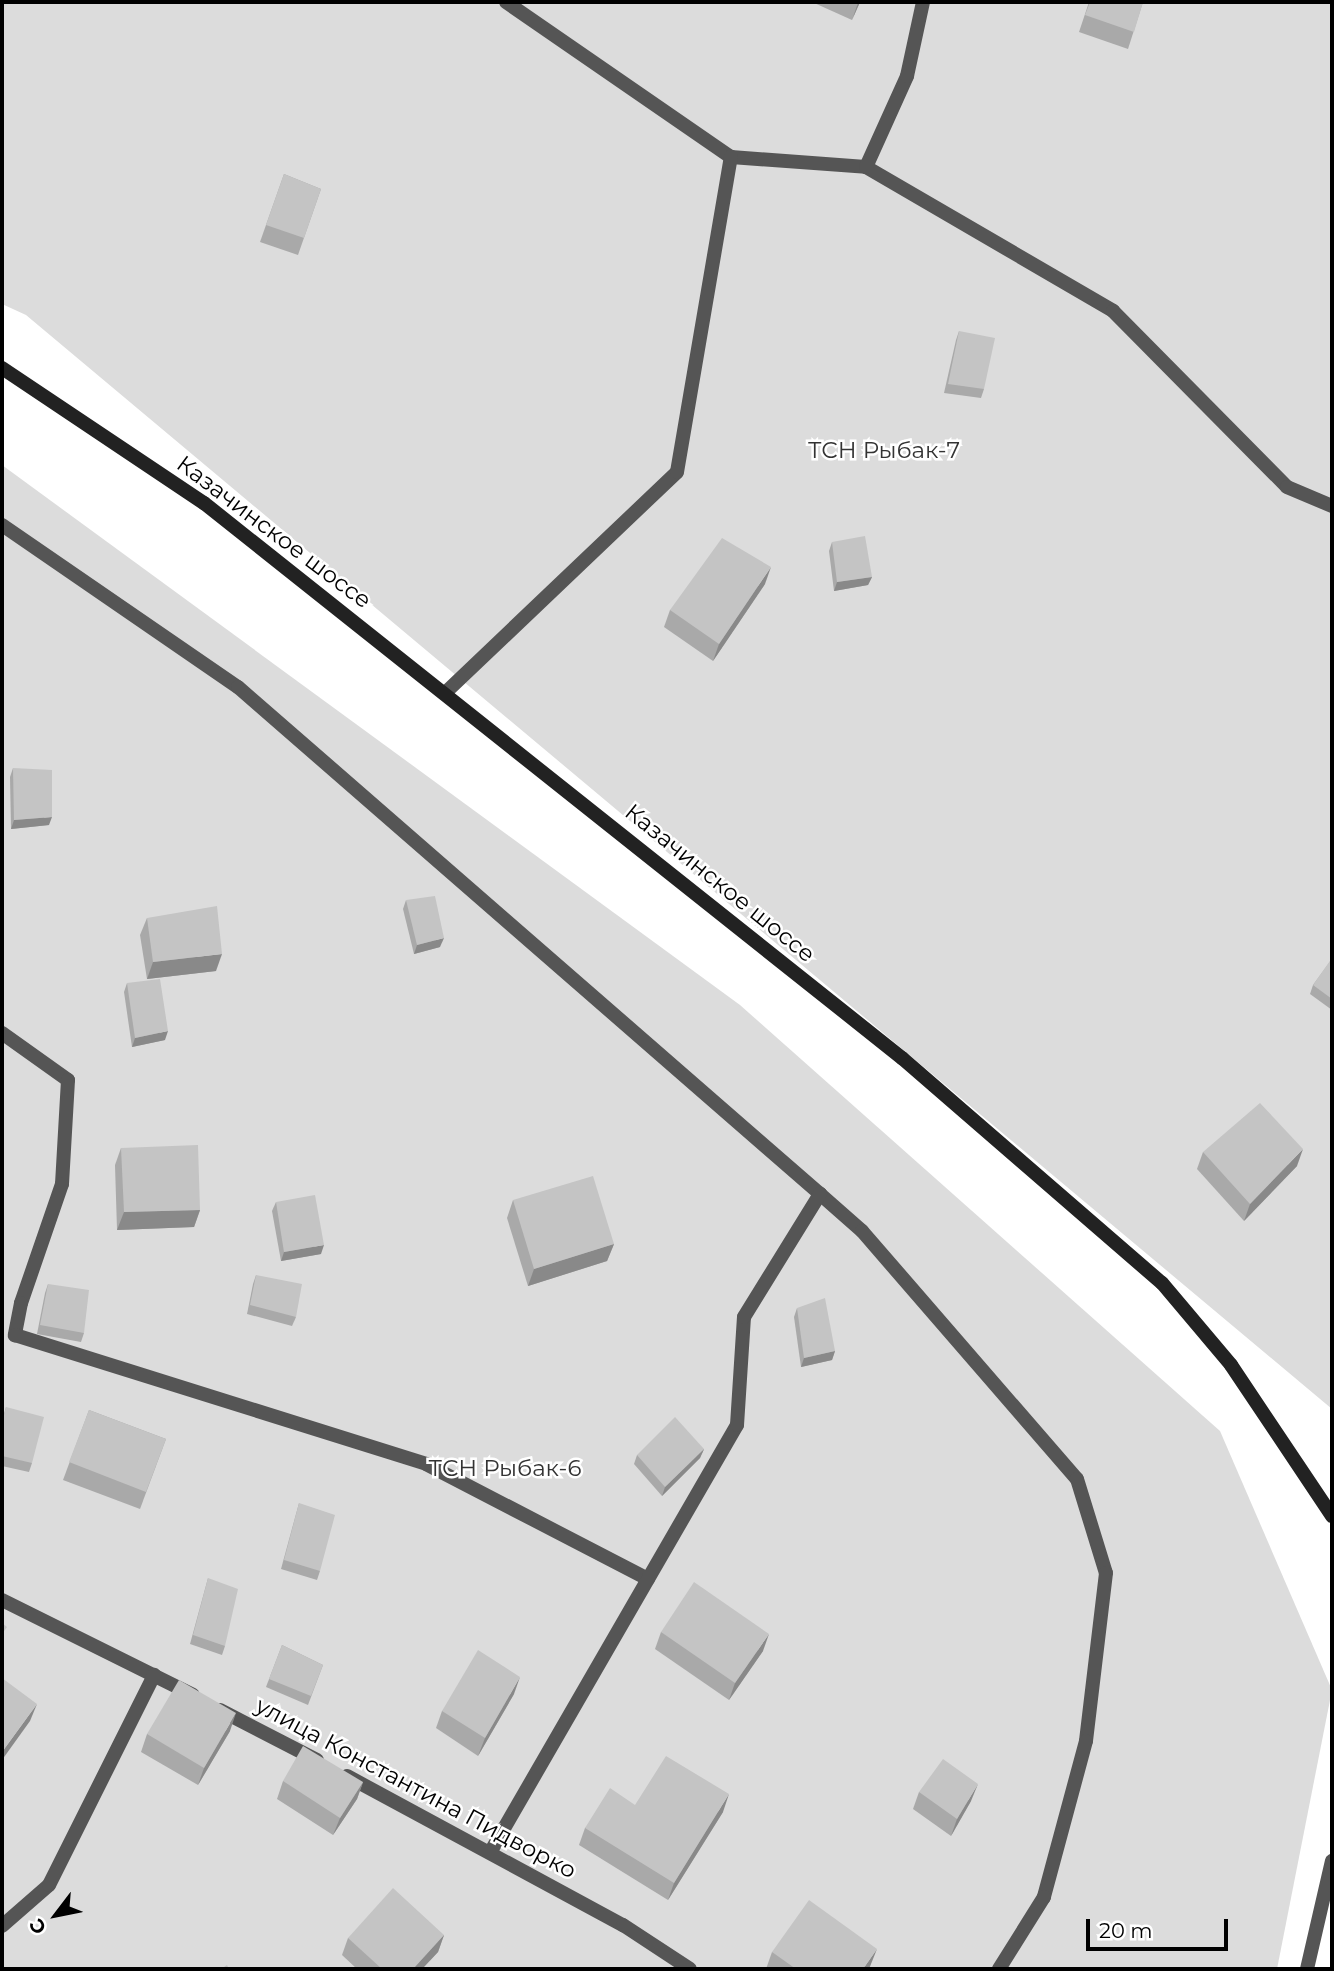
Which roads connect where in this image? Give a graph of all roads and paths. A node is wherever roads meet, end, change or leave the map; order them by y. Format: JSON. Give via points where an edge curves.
{"nodes":[{"id":1,"x":506,"y":2,"type":"edge"},
{"id":2,"x":923,"y":2,"type":"edge"},
{"id":3,"x":732,"y":157,"type":"junction"},
{"id":4,"x":866,"y":167,"type":"junction"},
{"id":5,"x":2,"y":368,"type":"edge"},
{"id":6,"x":1332,"y":506,"type":"edge"},
{"id":7,"x":2,"y":525,"type":"edge"},
{"id":8,"x":445,"y":693,"type":"junction"},
{"id":9,"x":2,"y":1033,"type":"edge"},
{"id":10,"x":820,"y":1194,"type":"junction"},
{"id":11,"x":1332,"y":1516,"type":"edge"},
{"id":12,"x":648,"y":1579,"type":"junction"},
{"id":13,"x":2,"y":1600,"type":"edge"},
{"id":14,"x":153,"y":1675,"type":"junction"},
{"id":15,"x":491,"y":1851,"type":"junction"},
{"id":16,"x":1332,"y":1861,"type":"edge"},
{"id":17,"x":2,"y":1926,"type":"edge"},
{"id":18,"x":690,"y":1969,"type":"edge"},
{"id":19,"x":999,"y":1969,"type":"edge"},
{"id":20,"x":1307,"y":1969,"type":"edge"}],
"edges":[{"from":1,"to":3,"type":"street"},
{"from":2,"to":4,"type":"street","via":[[907,76]]},
{"from":3,"to":4,"type":"street"},
{"from":3,"to":8,"type":"street","via":[[677,472]]},
{"from":4,"to":6,"type":"street","via":[[1113,311],[1287,487]]},
{"from":5,"to":8,"type":"main road","name":"Казачинское шоссе","via":[[204,503]]},
{"from":7,"to":10,"type":"street","via":[[238,687]]},
{"from":8,"to":11,"type":"main road","name":"Казачинское шоссе","via":[[902,1058],[1162,1283],[1231,1365]]},
{"from":9,"to":12,"type":"street","via":[[68,1080],[62,1184],[21,1303],[15,1335],[426,1464]]},
{"from":10,"to":12,"type":"street","via":[[744,1317],[737,1425]]},
{"from":10,"to":19,"type":"street","via":[[862,1231],[1077,1479],[1106,1573],[1086,1741],[1044,1897]]},
{"from":12,"to":15,"type":"street"},
{"from":13,"to":14,"type":"street","name":"улица Константина Пидворко"},
{"from":14,"to":15,"type":"street","name":"улица Константина Пидворко"},
{"from":14,"to":17,"type":"street","via":[[49,1885]]},
{"from":15,"to":18,"type":"street","name":"улица Константина Пидворко","via":[[623,1924]]},
{"from":16,"to":20,"type":"street"}]}
